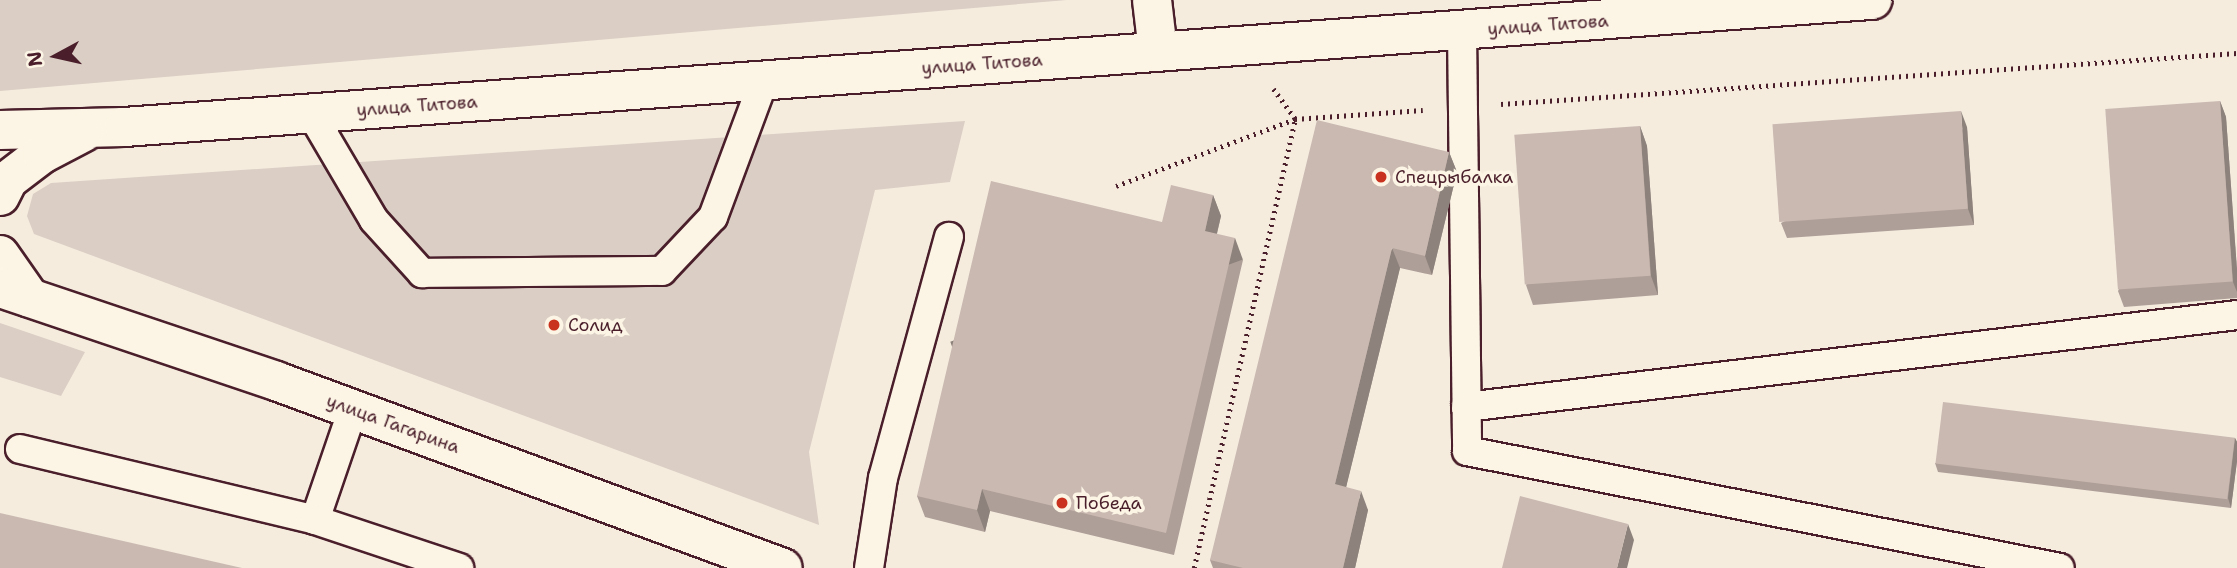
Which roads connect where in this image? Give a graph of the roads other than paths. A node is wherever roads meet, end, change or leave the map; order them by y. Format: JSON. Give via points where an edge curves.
{"nodes":[{"id":1,"x":1152,"y":0,"type":"edge"},
{"id":2,"x":1872,"y":0,"type":"edge"},
{"id":3,"x":1462,"y":31,"type":"junction"},
{"id":4,"x":1158,"y":51,"type":"junction"},
{"id":5,"x":764,"y":80,"type":"junction"},
{"id":6,"x":311,"y":113,"type":"junction"},
{"id":7,"x":92,"y":128,"type":"junction"},
{"id":8,"x":0,"y":130,"type":"edge"},
{"id":9,"x":0,"y":196,"type":"edge"},
{"id":10,"x":949,"y":237,"type":"dead end"},
{"id":11,"x":0,"y":255,"type":"edge"},
{"id":12,"x":15,"y":293,"type":"edge"},
{"id":13,"x":2237,"y":315,"type":"edge"},
{"id":14,"x":1466,"y":407,"type":"junction"},
{"id":15,"x":352,"y":409,"type":"junction"},
{"id":16,"x":20,"y":449,"type":"dead end"},
{"id":17,"x":316,"y":520,"type":"junction"},
{"id":18,"x":459,"y":568,"type":"edge"},
{"id":19,"x":783,"y":568,"type":"edge"},
{"id":20,"x":869,"y":568,"type":"edge"},
{"id":21,"x":2060,"y":568,"type":"edge"}],
"edges":[{"from":1,"to":4,"type":"main road"},
{"from":2,"to":3,"type":"main road","name":"улица Титова"},
{"from":3,"to":4,"type":"main road","name":"улица Титова"},
{"from":3,"to":14,"type":"lane"},
{"from":4,"to":5,"type":"main road","name":"улица Титова"},
{"from":5,"to":6,"type":"main road","name":"улица Титова"},
{"from":5,"to":6,"type":"lane","via":[[713,217],[662,271],[422,273],[374,220]]},
{"from":6,"to":7,"type":"main road","name":"улица Титова"},
{"from":7,"to":8,"type":"main road","name":"улица Титова"},
{"from":7,"to":9,"type":"main road","name":"улица Титова","via":[[43,154],[8,180]]},
{"from":10,"to":20,"type":"lane","via":[[883,478]]},
{"from":11,"to":12,"type":"main road"},
{"from":12,"to":15,"type":"main road","name":"улица Гагарина"},
{"from":13,"to":14,"type":"lane"},
{"from":14,"to":21,"type":"lane","via":[[1467,451]]},
{"from":15,"to":17,"type":"lane"},
{"from":15,"to":19,"type":"main road","name":"улица Гагарина"},
{"from":16,"to":17,"type":"lane"},
{"from":17,"to":18,"type":"lane"}]}
